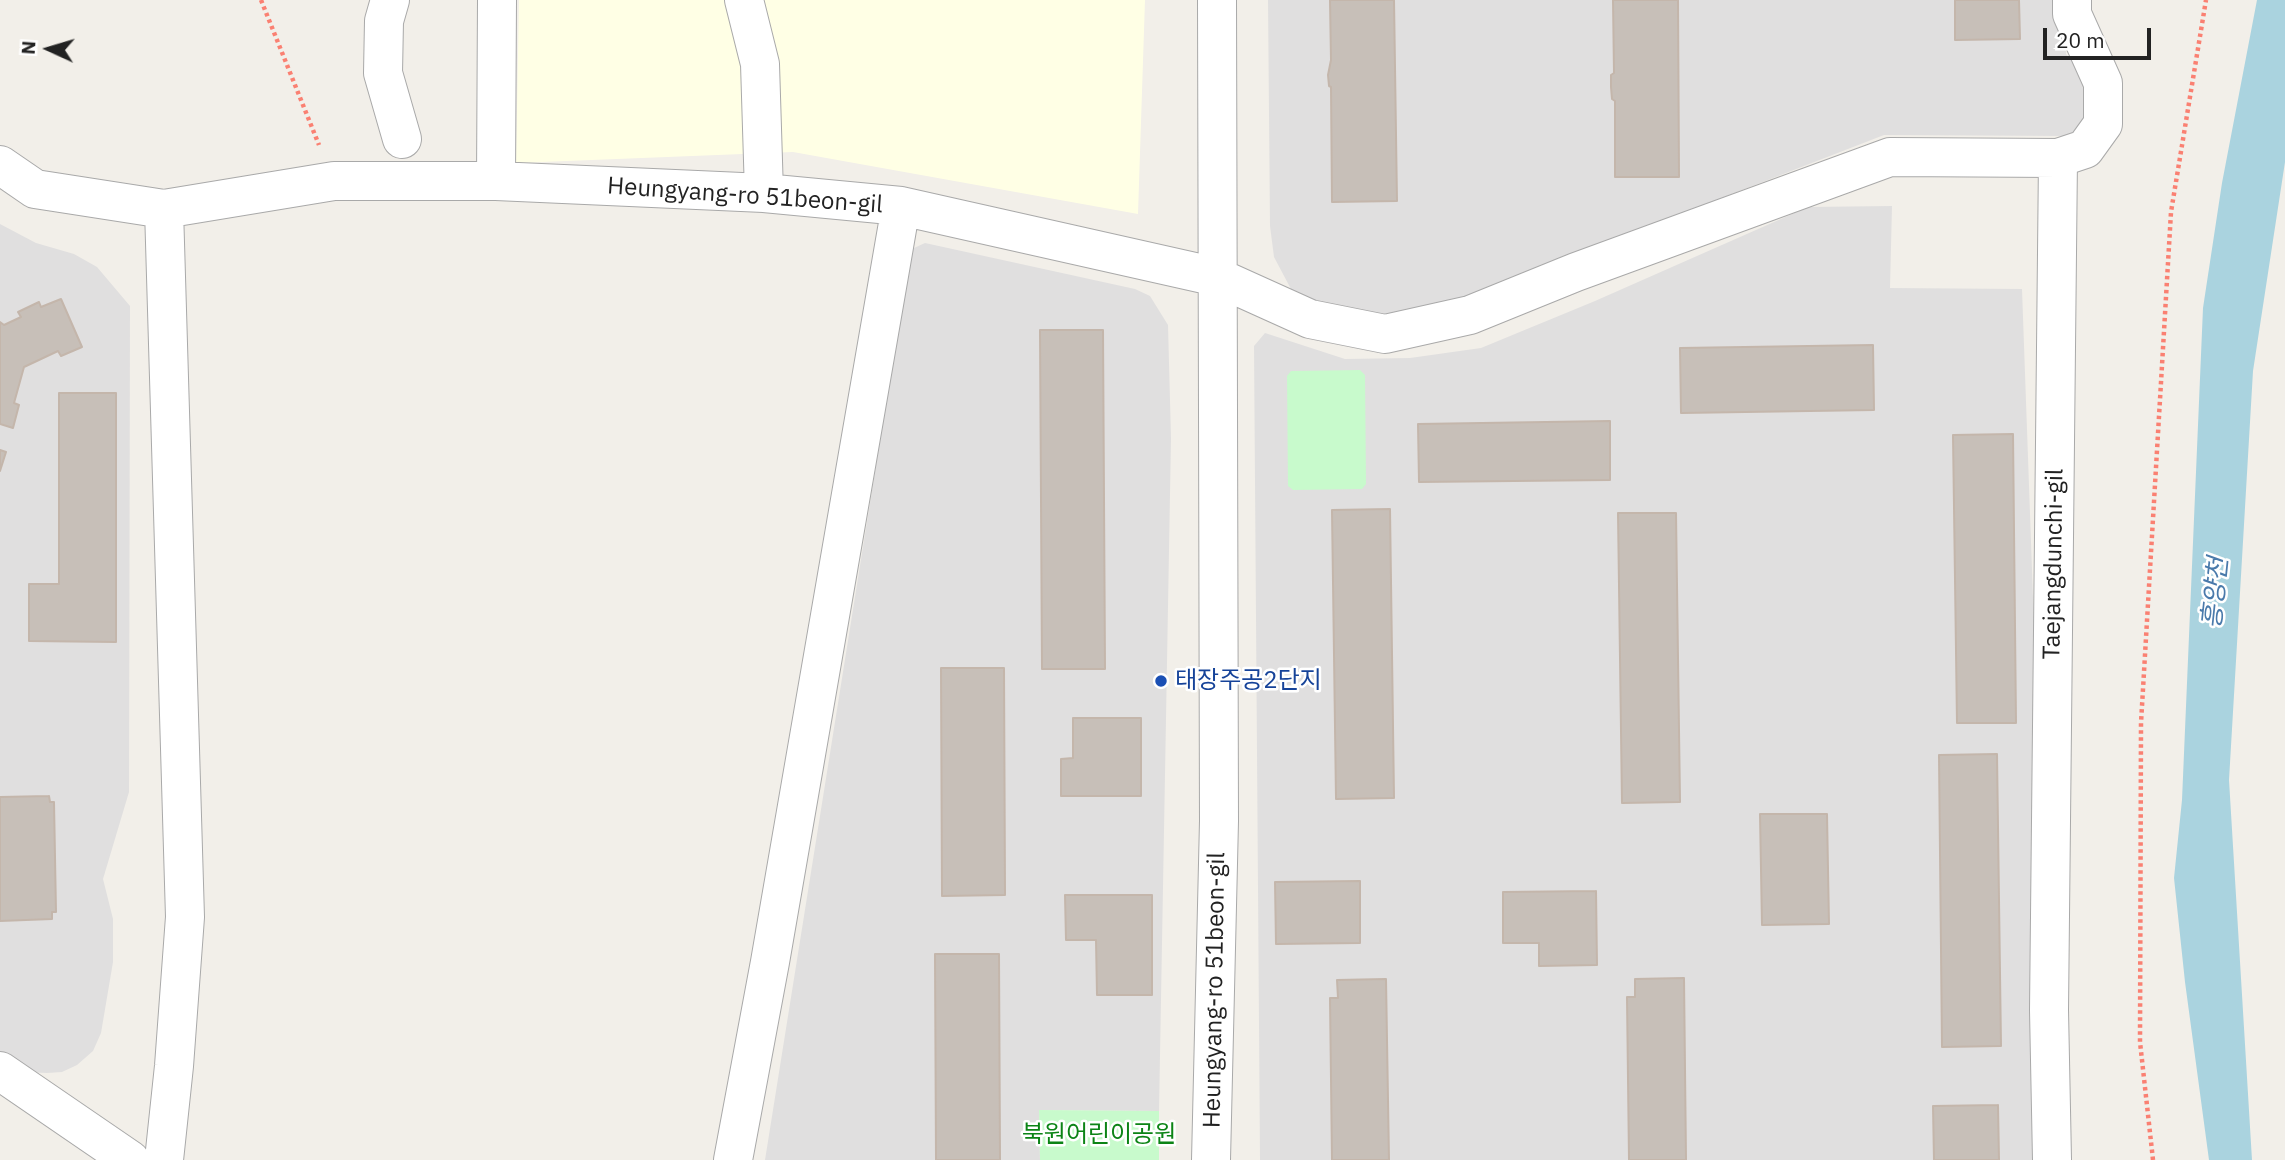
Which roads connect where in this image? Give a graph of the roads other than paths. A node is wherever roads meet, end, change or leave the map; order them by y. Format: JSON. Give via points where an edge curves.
{"nodes":[{"id":1,"x":390,"y":0,"type":"edge"},
{"id":2,"x":498,"y":0,"type":"edge"},
{"id":3,"x":744,"y":0,"type":"edge"},
{"id":4,"x":1217,"y":0,"type":"edge"},
{"id":5,"x":2072,"y":0,"type":"edge"},
{"id":6,"x":402,"y":139,"type":"dead end"},
{"id":7,"x":2058,"y":158,"type":"junction"},
{"id":8,"x":0,"y":165,"type":"edge"},
{"id":9,"x":496,"y":181,"type":"junction"},
{"id":10,"x":764,"y":193,"type":"junction"},
{"id":11,"x":901,"y":206,"type":"junction"},
{"id":12,"x":164,"y":209,"type":"junction"},
{"id":13,"x":1217,"y":277,"type":"junction"},
{"id":14,"x":0,"y":1071,"type":"edge"},
{"id":15,"x":130,"y":1160,"type":"edge"},
{"id":16,"x":164,"y":1160,"type":"edge"},
{"id":17,"x":733,"y":1160,"type":"edge"},
{"id":18,"x":1211,"y":1160,"type":"edge"},
{"id":19,"x":2052,"y":1160,"type":"edge"}],
"edges":[{"from":1,"to":6,"type":"street","via":[[384,21],[383,73]]},
{"from":2,"to":9,"type":"street"},
{"from":3,"to":10,"type":"street","via":[[760,64]]},
{"from":4,"to":13,"type":"street"},
{"from":5,"to":7,"type":"street","via":[[2072,13],[2103,83],[2103,124],[2085,149]]},
{"from":7,"to":13,"type":"street","name":"Heungyang-ro 51beon-gil","via":[[1889,156],[1576,271],[1470,315],[1385,334],[1310,319]]},
{"from":7,"to":19,"type":"street","name":"Taejangdunchi-gil","via":[[2049,996]]},
{"from":8,"to":12,"type":"street","name":"Heungyang-ro 51beon-gil","via":[[35,189]]},
{"from":9,"to":10,"type":"street","name":"Heungyang-ro 51beon-gil"},
{"from":9,"to":12,"type":"street","name":"Heungyang-ro 51beon-gil","via":[[334,181]]},
{"from":10,"to":11,"type":"street","name":"Heungyang-ro 51beon-gil"},
{"from":11,"to":13,"type":"street","name":"Heungyang-ro 51beon-gil"},
{"from":11,"to":17,"type":"street"},
{"from":12,"to":16,"type":"street","via":[[185,917]]},
{"from":13,"to":18,"type":"street","name":"Heungyang-ro 51beon-gil","via":[[1219,821]]},
{"from":14,"to":15,"type":"street"}]}
